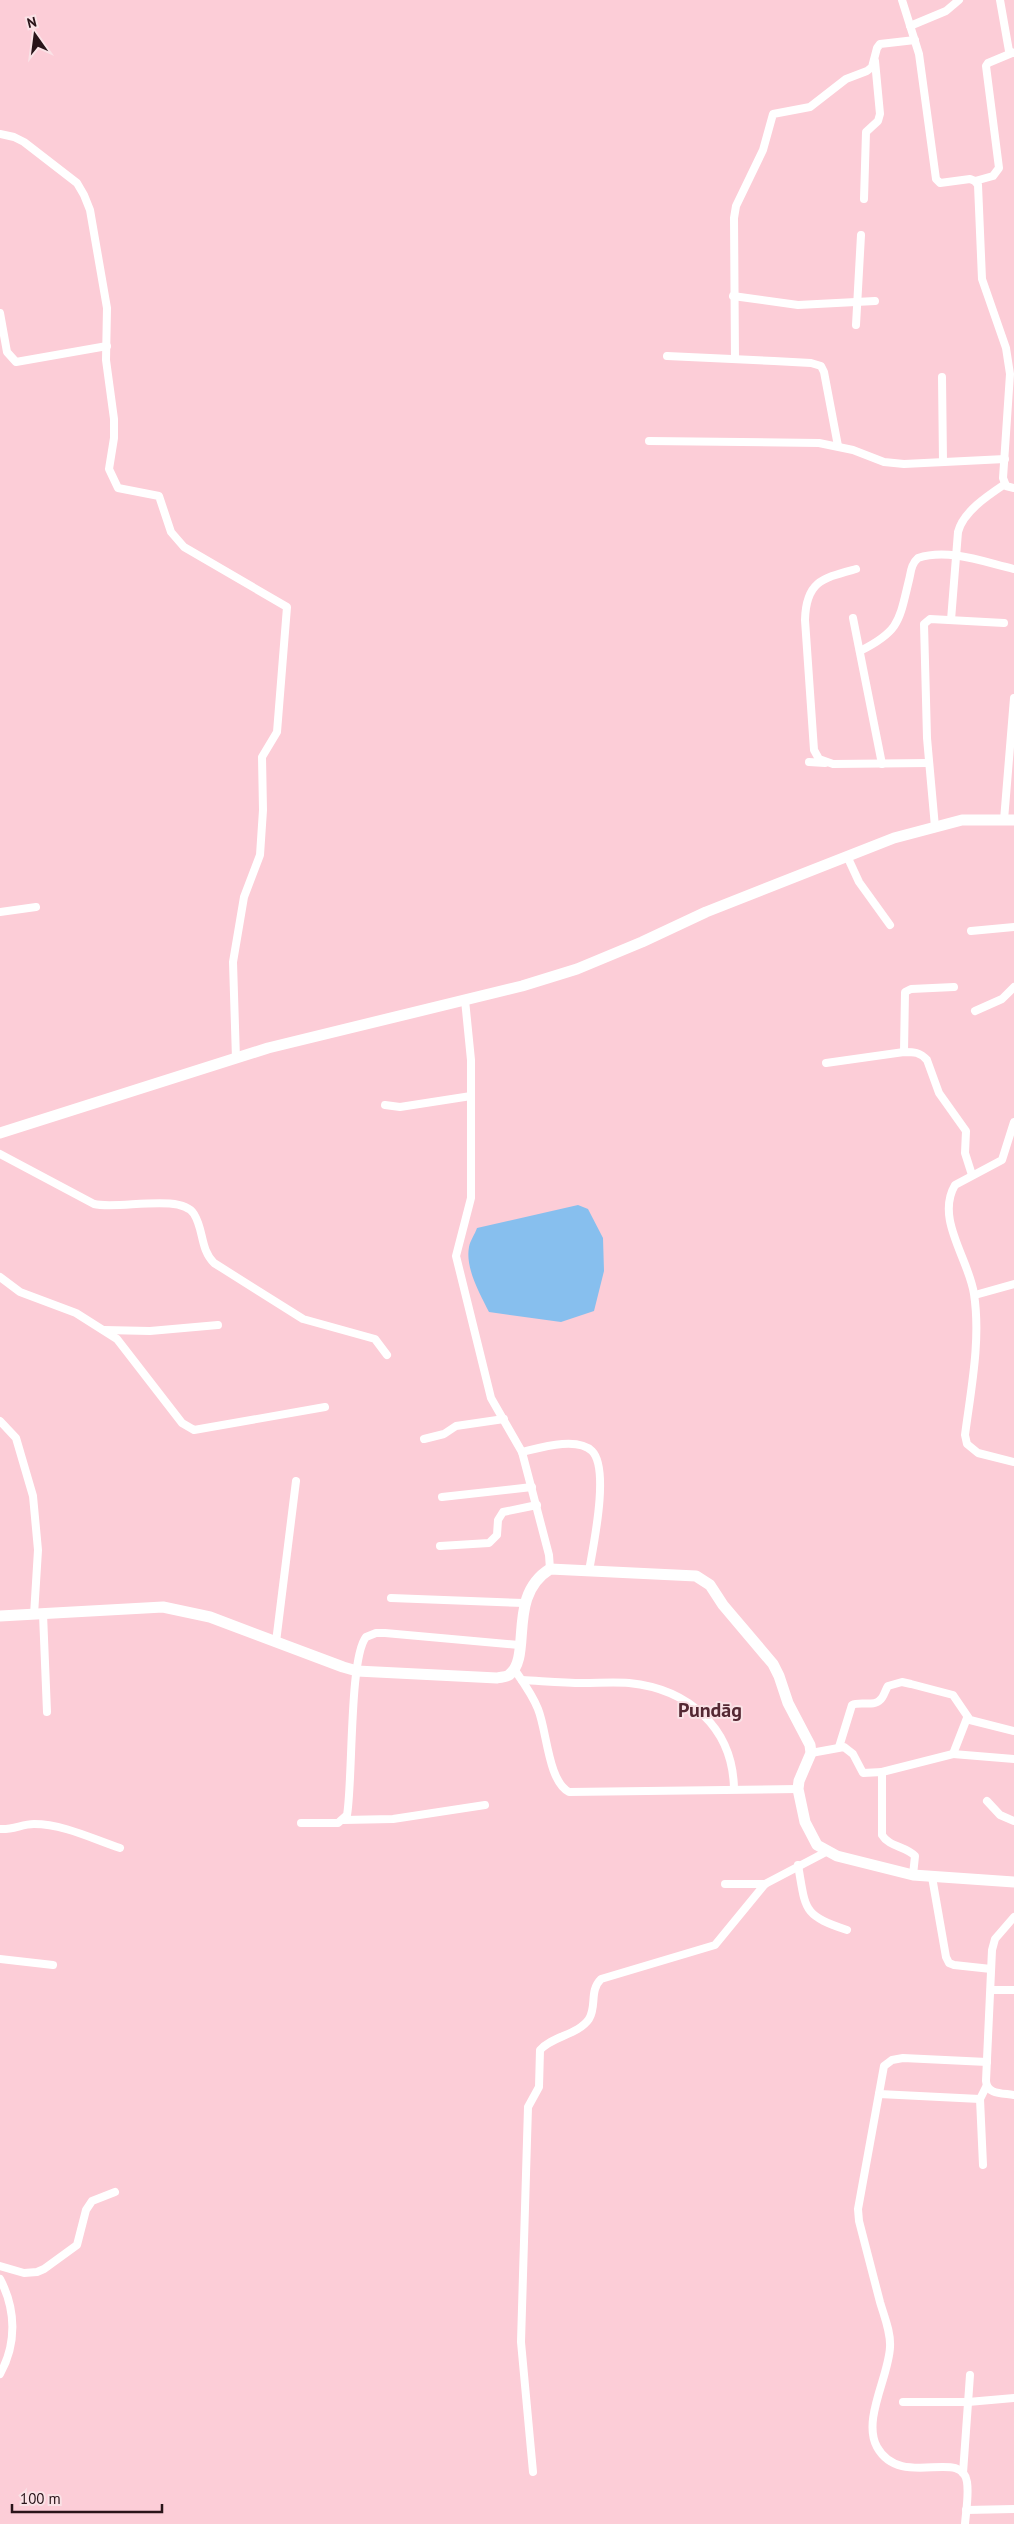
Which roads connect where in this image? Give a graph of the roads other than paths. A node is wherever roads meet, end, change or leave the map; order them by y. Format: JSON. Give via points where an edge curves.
{"nodes":[{"id":1,"x":902,"y":0,"type":"edge"},
{"id":2,"x":959,"y":0,"type":"edge"},
{"id":3,"x":1000,"y":0,"type":"edge"},
{"id":4,"x":910,"y":26,"type":"junction"},
{"id":5,"x":915,"y":40,"type":"junction"},
{"id":6,"x":1013,"y":53,"type":"edge"},
{"id":7,"x":874,"y":56,"type":"junction"},
{"id":8,"x":0,"y":134,"type":"edge"},
{"id":9,"x":975,"y":181,"type":"junction"},
{"id":10,"x":864,"y":199,"type":"dead end"},
{"id":11,"x":860,"y":235,"type":"dead end"},
{"id":12,"x":733,"y":296,"type":"junction"},
{"id":13,"x":875,"y":301,"type":"dead end"},
{"id":14,"x":859,"y":302,"type":"junction"},
{"id":15,"x":0,"y":313,"type":"edge"},
{"id":16,"x":856,"y":325,"type":"dead end"},
{"id":17,"x":107,"y":346,"type":"junction"},
{"id":18,"x":667,"y":356,"type":"dead end"},
{"id":19,"x":735,"y":359,"type":"junction"},
{"id":20,"x":942,"y":377,"type":"dead end"},
{"id":21,"x":649,"y":441,"type":"dead end"},
{"id":22,"x":838,"y":446,"type":"junction"},
{"id":23,"x":1005,"y":459,"type":"junction"},
{"id":24,"x":944,"y":462,"type":"junction"},
{"id":25,"x":1004,"y":484,"type":"junction"},
{"id":26,"x":1014,"y":488,"type":"edge"},
{"id":27,"x":956,"y":556,"type":"junction"},
{"id":28,"x":856,"y":569,"type":"dead end"},
{"id":29,"x":1014,"y":569,"type":"edge"},
{"id":30,"x":853,"y":618,"type":"dead end"},
{"id":31,"x":952,"y":620,"type":"junction"},
{"id":32,"x":1004,"y":623,"type":"dead end"},
{"id":33,"x":860,"y":651,"type":"junction"},
{"id":34,"x":1014,"y":698,"type":"edge"},
{"id":35,"x":810,"y":762,"type":"dead end"},
{"id":36,"x":825,"y":763,"type":"junction"},
{"id":37,"x":929,"y":763,"type":"junction"},
{"id":38,"x":882,"y":764,"type":"junction"},
{"id":39,"x":1009,"y":820,"type":"edge"},
{"id":40,"x":935,"y":827,"type":"junction"},
{"id":41,"x":847,"y":856,"type":"junction"},
{"id":42,"x":36,"y":907,"type":"dead end"},
{"id":43,"x":0,"y":912,"type":"edge"},
{"id":44,"x":890,"y":925,"type":"dead end"},
{"id":45,"x":1014,"y":927,"type":"edge"},
{"id":46,"x":971,"y":931,"type":"dead end"},
{"id":47,"x":954,"y":987,"type":"dead end"},
{"id":48,"x":1014,"y":987,"type":"edge"},
{"id":49,"x":465,"y":1000,"type":"junction"},
{"id":50,"x":975,"y":1011,"type":"dead end"},
{"id":51,"x":904,"y":1052,"type":"junction"},
{"id":52,"x":236,"y":1059,"type":"junction"},
{"id":53,"x":826,"y":1062,"type":"dead end"},
{"id":54,"x":471,"y":1096,"type":"junction"},
{"id":55,"x":385,"y":1104,"type":"dead end"},
{"id":56,"x":1014,"y":1122,"type":"edge"},
{"id":57,"x":0,"y":1133,"type":"edge"},
{"id":58,"x":0,"y":1154,"type":"edge"},
{"id":59,"x":972,"y":1174,"type":"junction"},
{"id":60,"x":0,"y":1277,"type":"edge"},
{"id":61,"x":1014,"y":1284,"type":"edge"},
{"id":62,"x":974,"y":1295,"type":"junction"},
{"id":63,"x":218,"y":1325,"type":"dead end"},
{"id":64,"x":104,"y":1330,"type":"junction"},
{"id":65,"x":386,"y":1355,"type":"dead end"},
{"id":66,"x":325,"y":1407,"type":"dead end"},
{"id":67,"x":504,"y":1419,"type":"junction"},
{"id":68,"x":0,"y":1421,"type":"edge"},
{"id":69,"x":424,"y":1440,"type":"dead end"},
{"id":70,"x":522,"y":1452,"type":"junction"},
{"id":71,"x":1014,"y":1462,"type":"edge"},
{"id":72,"x":296,"y":1481,"type":"dead end"},
{"id":73,"x":532,"y":1487,"type":"junction"},
{"id":74,"x":442,"y":1497,"type":"dead end"},
{"id":75,"x":537,"y":1505,"type":"junction"},
{"id":76,"x":440,"y":1546,"type":"dead end"},
{"id":77,"x":550,"y":1569,"type":"junction"},
{"id":78,"x":589,"y":1571,"type":"junction"},
{"id":79,"x":392,"y":1598,"type":"dead end"},
{"id":80,"x":524,"y":1603,"type":"junction"},
{"id":81,"x":39,"y":1614,"type":"junction"},
{"id":82,"x":0,"y":1616,"type":"edge"},
{"id":83,"x":276,"y":1642,"type":"junction"},
{"id":84,"x":519,"y":1645,"type":"junction"},
{"id":85,"x":514,"y":1669,"type":"junction"},
{"id":86,"x":357,"y":1670,"type":"junction"},
{"id":87,"x":522,"y":1680,"type":"junction"},
{"id":88,"x":47,"y":1712,"type":"dead end"},
{"id":89,"x":967,"y":1718,"type":"junction"},
{"id":90,"x":1014,"y":1731,"type":"edge"},
{"id":91,"x":839,"y":1747,"type":"junction"},
{"id":92,"x":811,"y":1753,"type":"junction"},
{"id":93,"x":953,"y":1754,"type":"junction"},
{"id":94,"x":1014,"y":1759,"type":"edge"},
{"id":95,"x":882,"y":1772,"type":"junction"},
{"id":96,"x":734,"y":1789,"type":"junction"},
{"id":97,"x":798,"y":1790,"type":"junction"},
{"id":98,"x":987,"y":1801,"type":"dead end"},
{"id":99,"x":485,"y":1805,"type":"dead end"},
{"id":100,"x":344,"y":1820,"type":"junction"},
{"id":101,"x":1014,"y":1821,"type":"edge"},
{"id":102,"x":301,"y":1823,"type":"dead end"},
{"id":103,"x":0,"y":1829,"type":"edge"},
{"id":104,"x":120,"y":1848,"type":"dead end"},
{"id":105,"x":826,"y":1852,"type":"junction"},
{"id":106,"x":798,"y":1865,"type":"junction"},
{"id":107,"x":913,"y":1875,"type":"junction"},
{"id":108,"x":932,"y":1877,"type":"junction"},
{"id":109,"x":1014,"y":1882,"type":"edge"},
{"id":110,"x":725,"y":1884,"type":"dead end"},
{"id":111,"x":764,"y":1884,"type":"junction"},
{"id":112,"x":806,"y":1906,"type":"junction"},
{"id":113,"x":797,"y":1908,"type":"dead end"},
{"id":114,"x":1014,"y":1917,"type":"edge"},
{"id":115,"x":847,"y":1930,"type":"dead end"},
{"id":116,"x":0,"y":1959,"type":"edge"},
{"id":117,"x":52,"y":1965,"type":"dead end"},
{"id":118,"x":991,"y":1969,"type":"junction"},
{"id":119,"x":991,"y":1990,"type":"junction"},
{"id":120,"x":1014,"y":1990,"type":"edge"},
{"id":121,"x":987,"y":2062,"type":"junction"},
{"id":122,"x":986,"y":2087,"type":"junction"},
{"id":123,"x":879,"y":2094,"type":"junction"},
{"id":124,"x":1014,"y":2095,"type":"edge"},
{"id":125,"x":980,"y":2099,"type":"junction"},
{"id":126,"x":982,"y":2165,"type":"dead end"},
{"id":127,"x":115,"y":2192,"type":"dead end"},
{"id":128,"x":0,"y":2266,"type":"edge"},
{"id":129,"x":0,"y":2279,"type":"edge"},
{"id":130,"x":0,"y":2374,"type":"edge"},
{"id":131,"x":970,"y":2375,"type":"dead end"},
{"id":132,"x":1014,"y":2398,"type":"edge"},
{"id":133,"x":904,"y":2402,"type":"dead end"},
{"id":134,"x":968,"y":2402,"type":"junction"},
{"id":135,"x":533,"y":2472,"type":"dead end"},
{"id":136,"x":964,"y":2473,"type":"junction"},
{"id":137,"x":1014,"y":2509,"type":"edge"},
{"id":138,"x":966,"y":2510,"type":"junction"},
{"id":139,"x":966,"y":2524,"type":"edge"}],
"edges":[{"from":1,"to":4,"type":"street"},
{"from":2,"to":4,"type":"street","via":[[946,11]]},
{"from":3,"to":6,"type":"street","via":[[1006,44]]},
{"from":4,"to":5,"type":"street"},
{"from":5,"to":7,"type":"street","via":[[880,44]]},
{"from":5,"to":9,"type":"street","via":[[936,179],[940,183]]},
{"from":6,"to":9,"type":"street","via":[[986,66],[999,168],[993,176]]},
{"from":7,"to":10,"type":"street","via":[[880,114],[878,121],[866,132]]},
{"from":7,"to":12,"type":"street","via":[[872,67],[867,71],[846,79],[810,107],[773,114],[762,150],[736,206]]},
{"from":8,"to":17,"type":"street","via":[[24,142],[77,184],[84,195],[90,210],[107,308]]},
{"from":9,"to":23,"type":"street","via":[[979,193],[982,278],[1006,348],[1010,374]]},
{"from":11,"to":14,"type":"street"},
{"from":12,"to":14,"type":"street","via":[[798,305]]},
{"from":12,"to":19,"type":"street"},
{"from":13,"to":14,"type":"street"},
{"from":14,"to":16,"type":"street"},
{"from":15,"to":17,"type":"street","via":[[7,352],[16,362]]},
{"from":17,"to":52,"type":"street","via":[[114,438],[109,469],[115,484],[124,491],[159,496],[171,532],[184,547],[285,605],[288,610],[278,732],[262,758],[264,810],[260,855],[244,897],[234,962]]},
{"from":18,"to":19,"type":"street"},
{"from":19,"to":22,"type":"street","via":[[821,366]]},
{"from":20,"to":24,"type":"street"},
{"from":21,"to":22,"type":"street"},
{"from":22,"to":24,"type":"street","via":[[884,462]]},
{"from":23,"to":24,"type":"street"},
{"from":23,"to":25,"type":"street"},
{"from":25,"to":26,"type":"street"},
{"from":25,"to":27,"type":"street","via":[[961,521]]},
{"from":27,"to":29,"type":"street"},
{"from":27,"to":31,"type":"street"},
{"from":27,"to":33,"type":"street","via":[[931,555],[915,561],[901,616],[883,640]]},
{"from":28,"to":36,"type":"street","via":[[816,584],[810,590],[805,606],[814,750],[818,759]]},
{"from":30,"to":33,"type":"street"},
{"from":31,"to":32,"type":"street"},
{"from":31,"to":37,"type":"street","via":[[928,620],[923,629]]},
{"from":33,"to":38,"type":"street"},
{"from":34,"to":39,"type":"street"},
{"from":35,"to":36,"type":"street"},
{"from":36,"to":38,"type":"street"},
{"from":37,"to":38,"type":"street"},
{"from":37,"to":40,"type":"street"},
{"from":39,"to":40,"type":"street","via":[[962,820]]},
{"from":40,"to":41,"type":"street"},
{"from":41,"to":44,"type":"street","via":[[860,882]]},
{"from":41,"to":49,"type":"street","via":[[706,912],[577,969]]},
{"from":42,"to":43,"type":"street"},
{"from":45,"to":46,"type":"street"},
{"from":47,"to":51,"type":"street","via":[[904,992]]},
{"from":48,"to":50,"type":"street","via":[[1002,1000]]},
{"from":49,"to":52,"type":"street","via":[[268,1048]]},
{"from":49,"to":54,"type":"street"},
{"from":51,"to":53,"type":"street"},
{"from":51,"to":59,"type":"street","via":[[916,1052],[927,1060],[939,1093],[964,1125],[967,1135],[965,1156]]},
{"from":52,"to":57,"type":"street"},
{"from":54,"to":55,"type":"street","via":[[400,1107]]},
{"from":54,"to":67,"type":"street","via":[[470,1198],[456,1256],[491,1398]]},
{"from":56,"to":59,"type":"street","via":[[1002,1160]]},
{"from":58,"to":65,"type":"street","via":[[94,1204],[186,1206],[195,1215],[206,1255],[221,1269],[302,1319],[375,1338]]},
{"from":59,"to":62,"type":"street","via":[[955,1185],[948,1206]]},
{"from":60,"to":64,"type":"street","via":[[20,1292],[62,1307]]},
{"from":61,"to":62,"type":"street"},
{"from":62,"to":71,"type":"street","via":[[975,1350],[967,1444],[978,1453]]},
{"from":63,"to":64,"type":"street","via":[[150,1331]]},
{"from":64,"to":66,"type":"street","via":[[116,1339],[182,1423],[194,1430]]},
{"from":67,"to":69,"type":"street","via":[[456,1426],[444,1434]]},
{"from":67,"to":70,"type":"street"},
{"from":68,"to":81,"type":"street","via":[[16,1438],[33,1496]]},
{"from":70,"to":73,"type":"street"},
{"from":70,"to":78,"type":"street","via":[[558,1444],[587,1448],[595,1455],[600,1494]]},
{"from":72,"to":83,"type":"street"},
{"from":73,"to":74,"type":"street"},
{"from":73,"to":75,"type":"street"},
{"from":75,"to":76,"type":"street","via":[[503,1512],[498,1520],[497,1535],[489,1543]]},
{"from":75,"to":77,"type":"street"},
{"from":77,"to":78,"type":"street"},
{"from":77,"to":80,"type":"street","via":[[533,1585]]},
{"from":78,"to":92,"type":"street","via":[[683,1574],[705,1580],[773,1664]]},
{"from":79,"to":80,"type":"street"},
{"from":80,"to":84,"type":"street"},
{"from":81,"to":82,"type":"street"},
{"from":81,"to":83,"type":"street","via":[[164,1607],[210,1617]]},
{"from":81,"to":88,"type":"street"},
{"from":83,"to":86,"type":"street"},
{"from":84,"to":85,"type":"street"},
{"from":84,"to":86,"type":"street","via":[[376,1633],[363,1641]]},
{"from":85,"to":86,"type":"street","via":[[498,1678]]},
{"from":85,"to":87,"type":"street"},
{"from":86,"to":100,"type":"street","via":[[349,1806]]},
{"from":87,"to":96,"type":"street","via":[[630,1683],[686,1702],[702,1711],[723,1740],[734,1774]]},
{"from":87,"to":96,"type":"street","via":[[539,1711],[555,1775],[563,1789],[569,1792]]},
{"from":89,"to":90,"type":"street"},
{"from":89,"to":91,"type":"street","via":[[953,1695],[894,1683],[888,1686],[880,1701],[852,1705]]},
{"from":89,"to":93,"type":"street"},
{"from":91,"to":92,"type":"street"},
{"from":91,"to":95,"type":"street","via":[[849,1749],[863,1773]]},
{"from":92,"to":97,"type":"street"},
{"from":93,"to":94,"type":"street"},
{"from":93,"to":95,"type":"street"},
{"from":95,"to":107,"type":"street","via":[[882,1835],[915,1856]]},
{"from":96,"to":97,"type":"street"},
{"from":97,"to":105,"type":"street","via":[[810,1834]]},
{"from":98,"to":101,"type":"street","via":[[1000,1815]]},
{"from":99,"to":100,"type":"street","via":[[393,1819]]},
{"from":100,"to":102,"type":"street","via":[[338,1823]]},
{"from":103,"to":104,"type":"street","via":[[12,1830],[39,1824]]},
{"from":105,"to":106,"type":"street"},
{"from":105,"to":107,"type":"street"},
{"from":106,"to":111,"type":"street"},
{"from":106,"to":112,"type":"street"},
{"from":107,"to":108,"type":"street"},
{"from":108,"to":109,"type":"street"},
{"from":108,"to":118,"type":"street","via":[[949,1963]]},
{"from":110,"to":111,"type":"street"},
{"from":111,"to":135,"type":"street","via":[[715,1945],[601,1979],[593,1990],[592,2010],[587,2022],[540,2050],[539,2087],[528,2108],[521,2342]]},
{"from":112,"to":113,"type":"street"},
{"from":112,"to":115,"type":"street","via":[[821,1921]]},
{"from":114,"to":118,"type":"street","via":[[995,1939]]},
{"from":116,"to":117,"type":"street"},
{"from":118,"to":119,"type":"street"},
{"from":119,"to":120,"type":"street"},
{"from":119,"to":121,"type":"street"},
{"from":121,"to":122,"type":"street"},
{"from":121,"to":123,"type":"street","via":[[892,2060],[884,2066]]},
{"from":122,"to":124,"type":"street","via":[[990,2091]]},
{"from":122,"to":125,"type":"street"},
{"from":123,"to":125,"type":"street"},
{"from":123,"to":136,"type":"street","via":[[858,2209],[858,2221],[890,2345],[872,2435],[885,2458],[896,2466],[907,2469],[956,2468]]},
{"from":125,"to":126,"type":"street"},
{"from":127,"to":128,"type":"street","via":[[92,2200],[86,2210],[77,2245],[44,2269],[24,2273]]},
{"from":129,"to":130,"type":"street","via":[[8,2294],[12,2316],[10,2352]]},
{"from":131,"to":134,"type":"street"},
{"from":132,"to":134,"type":"street"},
{"from":133,"to":134,"type":"street"},
{"from":134,"to":136,"type":"street"},
{"from":136,"to":138,"type":"street","via":[[967,2482]]},
{"from":137,"to":138,"type":"street"},
{"from":138,"to":139,"type":"street"}]}
